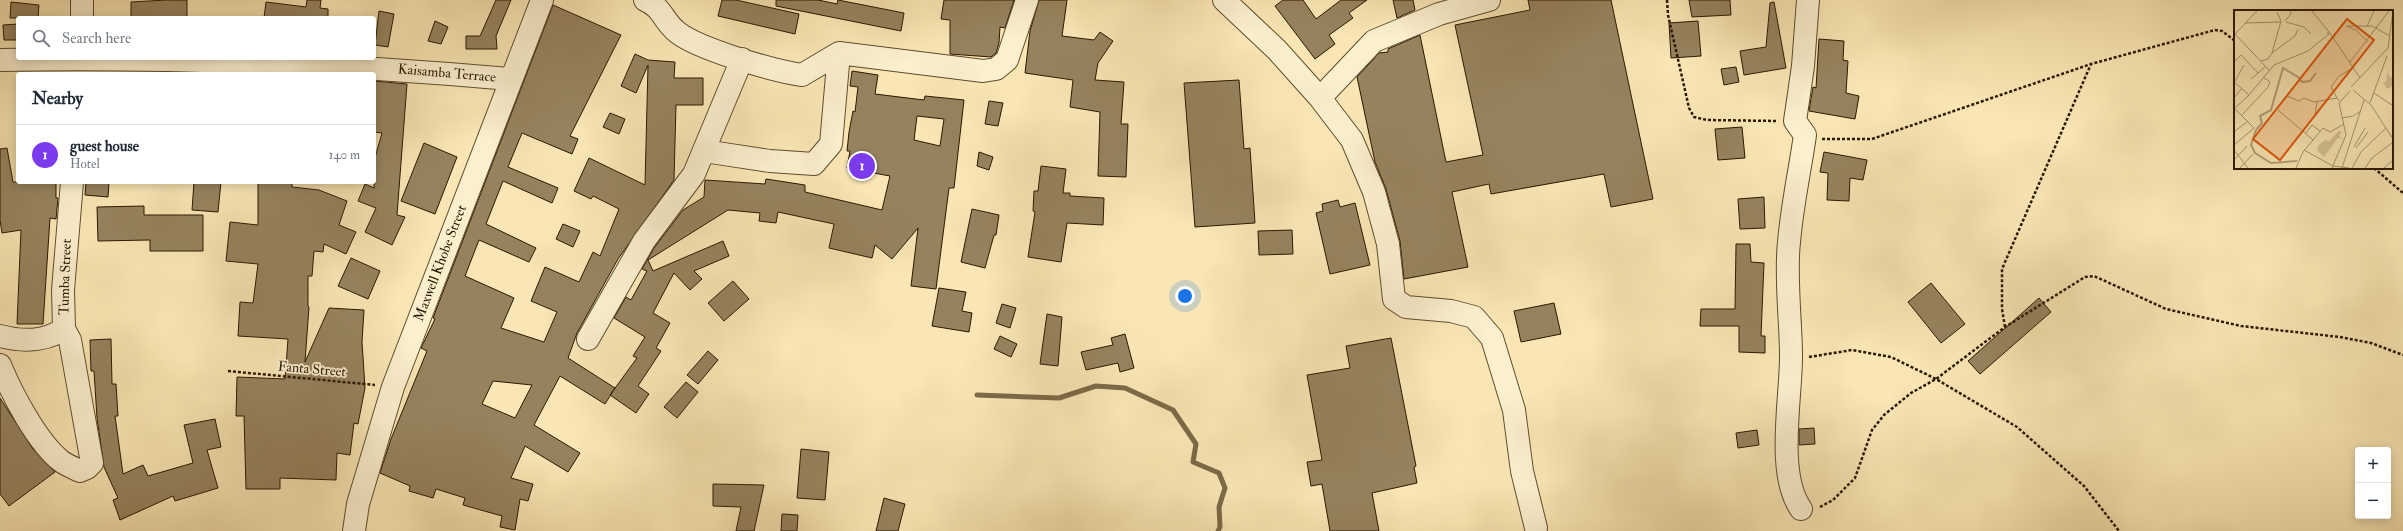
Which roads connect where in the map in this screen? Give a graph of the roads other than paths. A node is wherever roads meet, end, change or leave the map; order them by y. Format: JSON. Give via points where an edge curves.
{"nodes":[{"id":1,"x":82,"y":0,"type":"edge"},
{"id":2,"x":542,"y":0,"type":"edge"},
{"id":3,"x":645,"y":0,"type":"edge"},
{"id":4,"x":1027,"y":0,"type":"edge"},
{"id":5,"x":1224,"y":0,"type":"edge"},
{"id":6,"x":1489,"y":0,"type":"edge"},
{"id":7,"x":1808,"y":0,"type":"edge"},
{"id":8,"x":82,"y":16,"type":"edge"},
{"id":9,"x":839,"y":53,"type":"junction"},
{"id":10,"x":742,"y":59,"type":"junction"},
{"id":11,"x":0,"y":60,"type":"edge"},
{"id":12,"x":16,"y":60,"type":"edge"},
{"id":13,"x":80,"y":60,"type":"edge"},
{"id":14,"x":142,"y":60,"type":"edge"},
{"id":15,"x":79,"y":72,"type":"edge"},
{"id":16,"x":510,"y":79,"type":"junction"},
{"id":17,"x":1320,"y":98,"type":"junction"},
{"id":18,"x":704,"y":151,"type":"junction"},
{"id":19,"x":72,"y":184,"type":"edge"},
{"id":20,"x":64,"y":329,"type":"junction"},
{"id":21,"x":0,"y":336,"type":"edge"},
{"id":22,"x":588,"y":339,"type":"dead end"},
{"id":23,"x":2,"y":371,"type":"edge"},
{"id":24,"x":1801,"y":509,"type":"road end"},
{"id":25,"x":1536,"y":528,"type":"dead end"},
{"id":26,"x":354,"y":531,"type":"edge"}],
"edges":[{"from":1,"to":8,"type":"street"},
{"from":2,"to":16,"type":"street","name":"Maxwell Khobe Street"},
{"from":3,"to":10,"type":"street","via":[[654,4],[675,31],[686,38]]},
{"from":4,"to":9,"type":"street","via":[[1007,60],[996,69],[983,71]]},
{"from":5,"to":17,"type":"street","via":[[1277,50]]},
{"from":6,"to":17,"type":"street","via":[[1440,14],[1374,41]]},
{"from":7,"to":24,"type":"street","via":[[1800,128],[1788,244],[1791,359],[1788,394],[1788,470],[1796,502]]},
{"from":9,"to":10,"type":"street","via":[[802,75]]},
{"from":9,"to":18,"type":"street","via":[[831,144],[814,164],[770,161]]},
{"from":10,"to":18,"type":"street"},
{"from":11,"to":12,"type":"street","name":"Kaisamba Terrace"},
{"from":13,"to":15,"type":"street"},
{"from":14,"to":16,"type":"street","name":"Kaisamba Terrace","via":[[388,68]]},
{"from":16,"to":26,"type":"street","name":"Maxwell Khobe Street","via":[[394,387],[358,504]]},
{"from":17,"to":25,"type":"street","via":[[1352,140],[1374,192],[1388,244],[1394,299],[1406,307],[1451,311],[1474,317],[1492,338],[1514,410],[1522,470]]},
{"from":18,"to":22,"type":"street","via":[[694,174],[644,241]]},
{"from":19,"to":20,"type":"street","name":"Tumba Street","via":[[64,290]]},
{"from":20,"to":21,"type":"street","name":"Tumba Street","via":[[41,339],[16,340]]},
{"from":20,"to":23,"type":"street","via":[[70,340],[85,419],[92,463],[87,468],[80,471],[61,461],[38,434]]}]}
